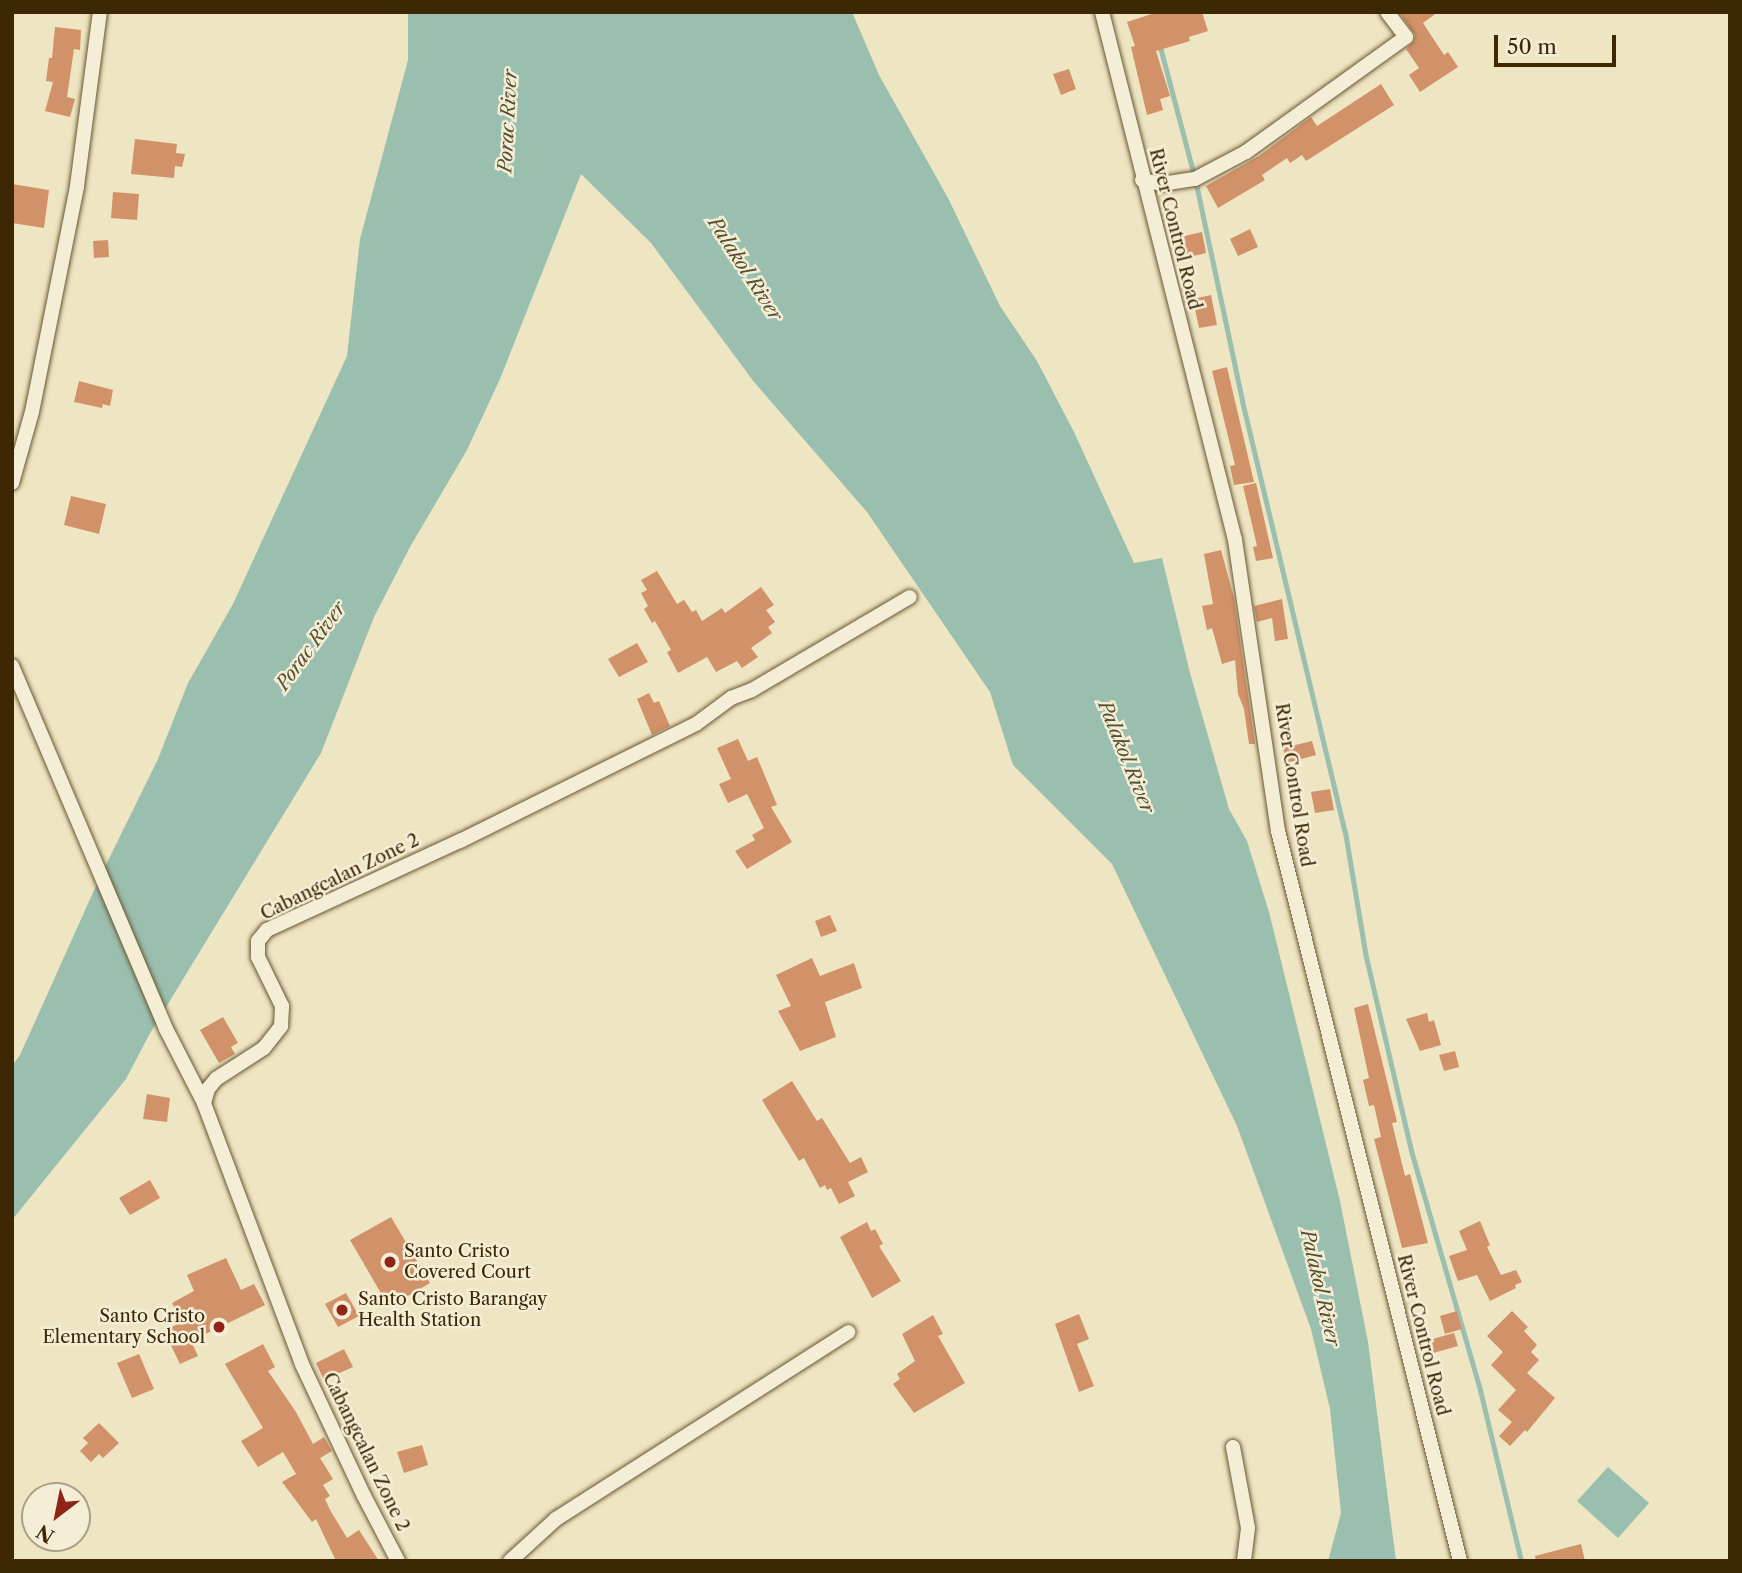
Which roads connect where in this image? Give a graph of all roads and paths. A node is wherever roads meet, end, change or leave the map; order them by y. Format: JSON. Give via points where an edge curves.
{"nodes":[{"id":1,"x":100,"y":12,"type":"edge"},
{"id":2,"x":1102,"y":12,"type":"edge"},
{"id":3,"x":1387,"y":12,"type":"edge"},
{"id":4,"x":1142,"y":180,"type":"junction"},
{"id":5,"x":12,"y":483,"type":"edge"},
{"id":6,"x":910,"y":597,"type":"dead end"},
{"id":7,"x":12,"y":666,"type":"edge"},
{"id":8,"x":204,"y":1103,"type":"junction"},
{"id":9,"x":848,"y":1332,"type":"dead end"},
{"id":10,"x":1233,"y":1447,"type":"dead end"},
{"id":11,"x":398,"y":1561,"type":"edge"},
{"id":12,"x":510,"y":1561,"type":"edge"},
{"id":13,"x":1244,"y":1561,"type":"edge"},
{"id":14,"x":1460,"y":1561,"type":"edge"}],
"edges":[{"from":1,"to":5,"type":"street","via":[[77,186],[32,412]]},
{"from":2,"to":4,"type":"street","name":"River Control Road"},
{"from":3,"to":4,"type":"street","via":[[1406,37],[1246,152],[1195,179],[1163,184]]},
{"from":4,"to":14,"type":"street","name":"River Control Road","via":[[1235,540],[1278,831]]},
{"from":6,"to":8,"type":"street","name":"Cabangcalan Zone 2","via":[[731,698],[696,724],[267,930],[256,949],[282,1006],[281,1026],[264,1048],[216,1079]]},
{"from":7,"to":8,"type":"street","via":[[166,1029]]},
{"from":8,"to":11,"type":"street","name":"Cabangcalan Zone 2","via":[[302,1364]]},
{"from":9,"to":12,"type":"street","via":[[556,1520]]},
{"from":10,"to":13,"type":"street","via":[[1248,1528]]}]}
